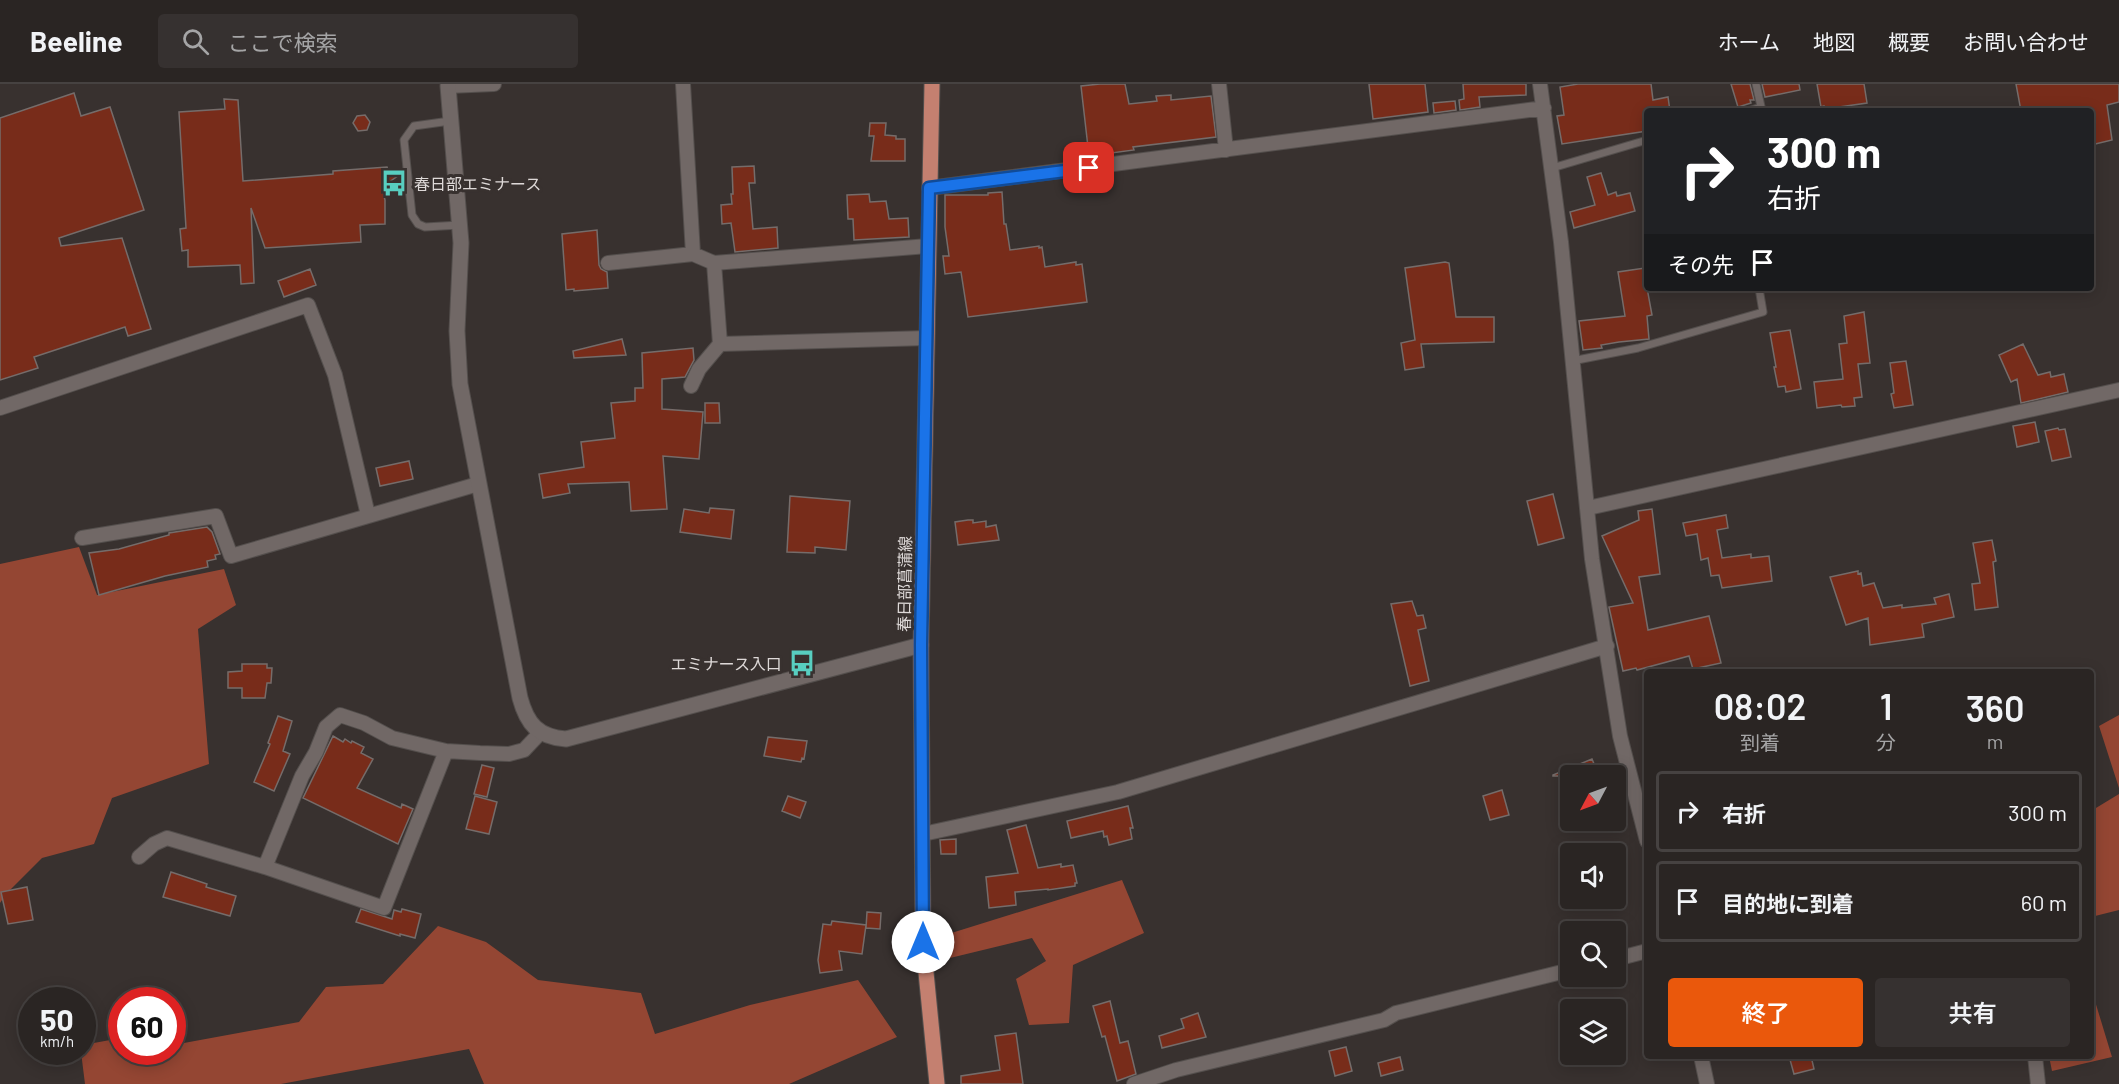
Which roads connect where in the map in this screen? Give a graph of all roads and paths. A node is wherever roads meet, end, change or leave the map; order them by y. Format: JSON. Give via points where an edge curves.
{"nodes":[{"id":1,"x":494,"y":84,"type":"edge"},
{"id":2,"x":683,"y":84,"type":"edge"},
{"id":3,"x":932,"y":84,"type":"edge"},
{"id":4,"x":1219,"y":84,"type":"edge"},
{"id":5,"x":1540,"y":84,"type":"edge"},
{"id":6,"x":1756,"y":84,"type":"edge"},
{"id":7,"x":448,"y":86,"type":"joint"},
{"id":8,"x":1544,"y":108,"type":"junction"},
{"id":9,"x":1762,"y":108,"type":"edge"},
{"id":10,"x":451,"y":121,"type":"junction"},
{"id":11,"x":1644,"y":142,"type":"edge"},
{"id":12,"x":1226,"y":150,"type":"junction"},
{"id":13,"x":1551,"y":168,"type":"junction"},
{"id":14,"x":929,"y":188,"type":"junction"},
{"id":15,"x":460,"y":225,"type":"junction"},
{"id":16,"x":928,"y":246,"type":"junction"},
{"id":17,"x":693,"y":254,"type":"junction"},
{"id":18,"x":608,"y":263,"type":"dead end"},
{"id":19,"x":714,"y":263,"type":"junction"},
{"id":20,"x":1760,"y":291,"type":"edge"},
{"id":21,"x":927,"y":338,"type":"junction"},
{"id":22,"x":720,"y":344,"type":"junction"},
{"id":23,"x":1572,"y":361,"type":"junction"},
{"id":24,"x":691,"y":386,"type":"dead end"},
{"id":25,"x":2119,"y":390,"type":"edge"},
{"id":26,"x":0,"y":408,"type":"edge"},
{"id":27,"x":478,"y":484,"type":"junction"},
{"id":28,"x":1588,"y":508,"type":"junction"},
{"id":29,"x":368,"y":515,"type":"junction"},
{"id":30,"x":82,"y":538,"type":"dead end"},
{"id":31,"x":921,"y":645,"type":"junction"},
{"id":32,"x":1607,"y":646,"type":"junction"},
{"id":33,"x":541,"y":732,"type":"junction"},
{"id":34,"x":446,"y":751,"type":"junction"},
{"id":35,"x":1644,"y":827,"type":"edge"},
{"id":36,"x":923,"y":834,"type":"junction"},
{"id":37,"x":139,"y":857,"type":"dead end"},
{"id":38,"x":266,"y":867,"type":"junction"},
{"id":39,"x":1644,"y":952,"type":"edge"},
{"id":40,"x":1626,"y":956,"type":"edge"},
{"id":41,"x":1560,"y":972,"type":"edge"},
{"id":42,"x":1706,"y":1059,"type":"edge"},
{"id":43,"x":2035,"y":1059,"type":"edge"},
{"id":44,"x":936,"y":1084,"type":"edge"},
{"id":45,"x":1134,"y":1084,"type":"edge"},
{"id":46,"x":1707,"y":1084,"type":"edge"},
{"id":47,"x":2038,"y":1084,"type":"edge"}],
"edges":[{"from":1,"to":7,"type":"street"},
{"from":2,"to":17,"type":"street"},
{"from":3,"to":14,"type":"main road","name":"春日部菖蒲線"},
{"from":4,"to":12,"type":"street"},
{"from":5,"to":8,"type":"street"},
{"from":6,"to":9,"type":"lane"},
{"from":7,"to":10,"type":"street"},
{"from":8,"to":12,"type":"street"},
{"from":8,"to":13,"type":"street"},
{"from":10,"to":15,"type":"street"},
{"from":10,"to":15,"type":"lane","via":[[414,126],[404,140],[412,215],[425,227]]},
{"from":11,"to":13,"type":"lane"},
{"from":12,"to":14,"type":"street"},
{"from":13,"to":23,"type":"street"},
{"from":14,"to":16,"type":"main road","name":"春日部菖蒲線"},
{"from":15,"to":27,"type":"street","via":[[457,359]]},
{"from":16,"to":19,"type":"street"},
{"from":16,"to":21,"type":"main road","name":"春日部菖蒲線"},
{"from":17,"to":18,"type":"street"},
{"from":17,"to":19,"type":"street"},
{"from":19,"to":22,"type":"street"},
{"from":20,"to":23,"type":"lane","via":[[1763,312],[1638,348]]},
{"from":21,"to":22,"type":"street"},
{"from":21,"to":31,"type":"main road","name":"春日部菖蒲線"},
{"from":22,"to":24,"type":"street"},
{"from":23,"to":28,"type":"street"},
{"from":25,"to":28,"type":"street"},
{"from":26,"to":29,"type":"street","via":[[308,305],[335,375]]},
{"from":27,"to":29,"type":"street"},
{"from":27,"to":33,"type":"street","via":[[520,698],[524,713]]},
{"from":28,"to":32,"type":"street"},
{"from":29,"to":30,"type":"street","via":[[231,556],[216,516]]},
{"from":31,"to":33,"type":"street","via":[[566,739]]},
{"from":31,"to":36,"type":"main road","name":"春日部菖蒲線"},
{"from":32,"to":35,"type":"street","via":[[1620,736]]},
{"from":32,"to":36,"type":"street","via":[[1118,792]]},
{"from":33,"to":34,"type":"street","via":[[524,750],[509,754]]},
{"from":34,"to":38,"type":"street","via":[[392,738],[340,716],[326,727]]},
{"from":34,"to":38,"type":"street","via":[[384,908]]},
{"from":36,"to":44,"type":"main road","name":"春日部菖蒲線","via":[[923,942]]},
{"from":37,"to":38,"type":"street","via":[[167,838]]},
{"from":39,"to":40,"type":"street"},
{"from":41,"to":45,"type":"street"},
{"from":42,"to":46,"type":"street"},
{"from":43,"to":47,"type":"street"}]}
